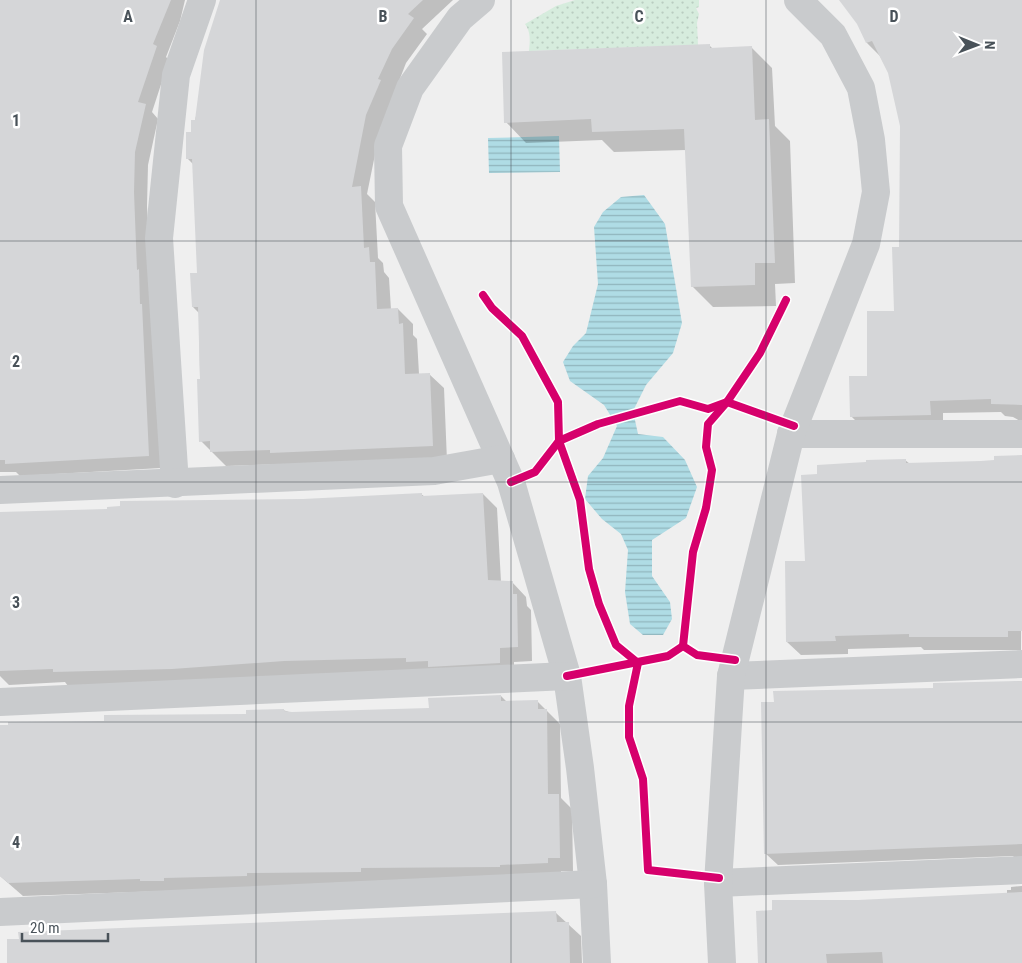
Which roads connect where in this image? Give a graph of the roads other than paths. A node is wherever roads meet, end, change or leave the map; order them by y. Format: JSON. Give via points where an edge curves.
{"nodes":[{"id":1,"x":202,"y":0,"type":"edge"},
{"id":2,"x":481,"y":0,"type":"edge"},
{"id":3,"x":798,"y":0,"type":"edge"},
{"id":4,"x":791,"y":434,"type":"junction"},
{"id":5,"x":1022,"y":434,"type":"edge"},
{"id":6,"x":501,"y":459,"type":"junction"},
{"id":7,"x":175,"y":484,"type":"junction"},
{"id":8,"x":0,"y":490,"type":"edge"},
{"id":9,"x":1022,"y":664,"type":"edge"},
{"id":10,"x":567,"y":676,"type":"junction"},
{"id":11,"x":731,"y":676,"type":"junction"},
{"id":12,"x":0,"y":702,"type":"edge"},
{"id":13,"x":1022,"y":870,"type":"edge"},
{"id":14,"x":718,"y":883,"type":"junction"},
{"id":15,"x":593,"y":884,"type":"junction"},
{"id":16,"x":0,"y":912,"type":"edge"},
{"id":17,"x":597,"y":963,"type":"edge"},
{"id":18,"x":722,"y":963,"type":"edge"}],
"edges":[{"from":1,"to":7,"type":"street","via":[[176,74],[159,238]]},
{"from":2,"to":6,"type":"street","via":[[460,18],[410,88],[388,146],[389,206]]},
{"from":3,"to":4,"type":"street","via":[[833,35],[860,88],[871,140],[876,192],[866,244]]},
{"from":4,"to":5,"type":"street"},
{"from":4,"to":11,"type":"street"},
{"from":6,"to":7,"type":"street","via":[[434,471]]},
{"from":6,"to":10,"type":"street","via":[[511,482]]},
{"from":7,"to":8,"type":"street"},
{"from":9,"to":11,"type":"street"},
{"from":10,"to":12,"type":"street"},
{"from":10,"to":15,"type":"street"},
{"from":11,"to":14,"type":"street"},
{"from":13,"to":14,"type":"street"},
{"from":14,"to":18,"type":"street"},
{"from":15,"to":16,"type":"street"},
{"from":15,"to":17,"type":"street"}]}
